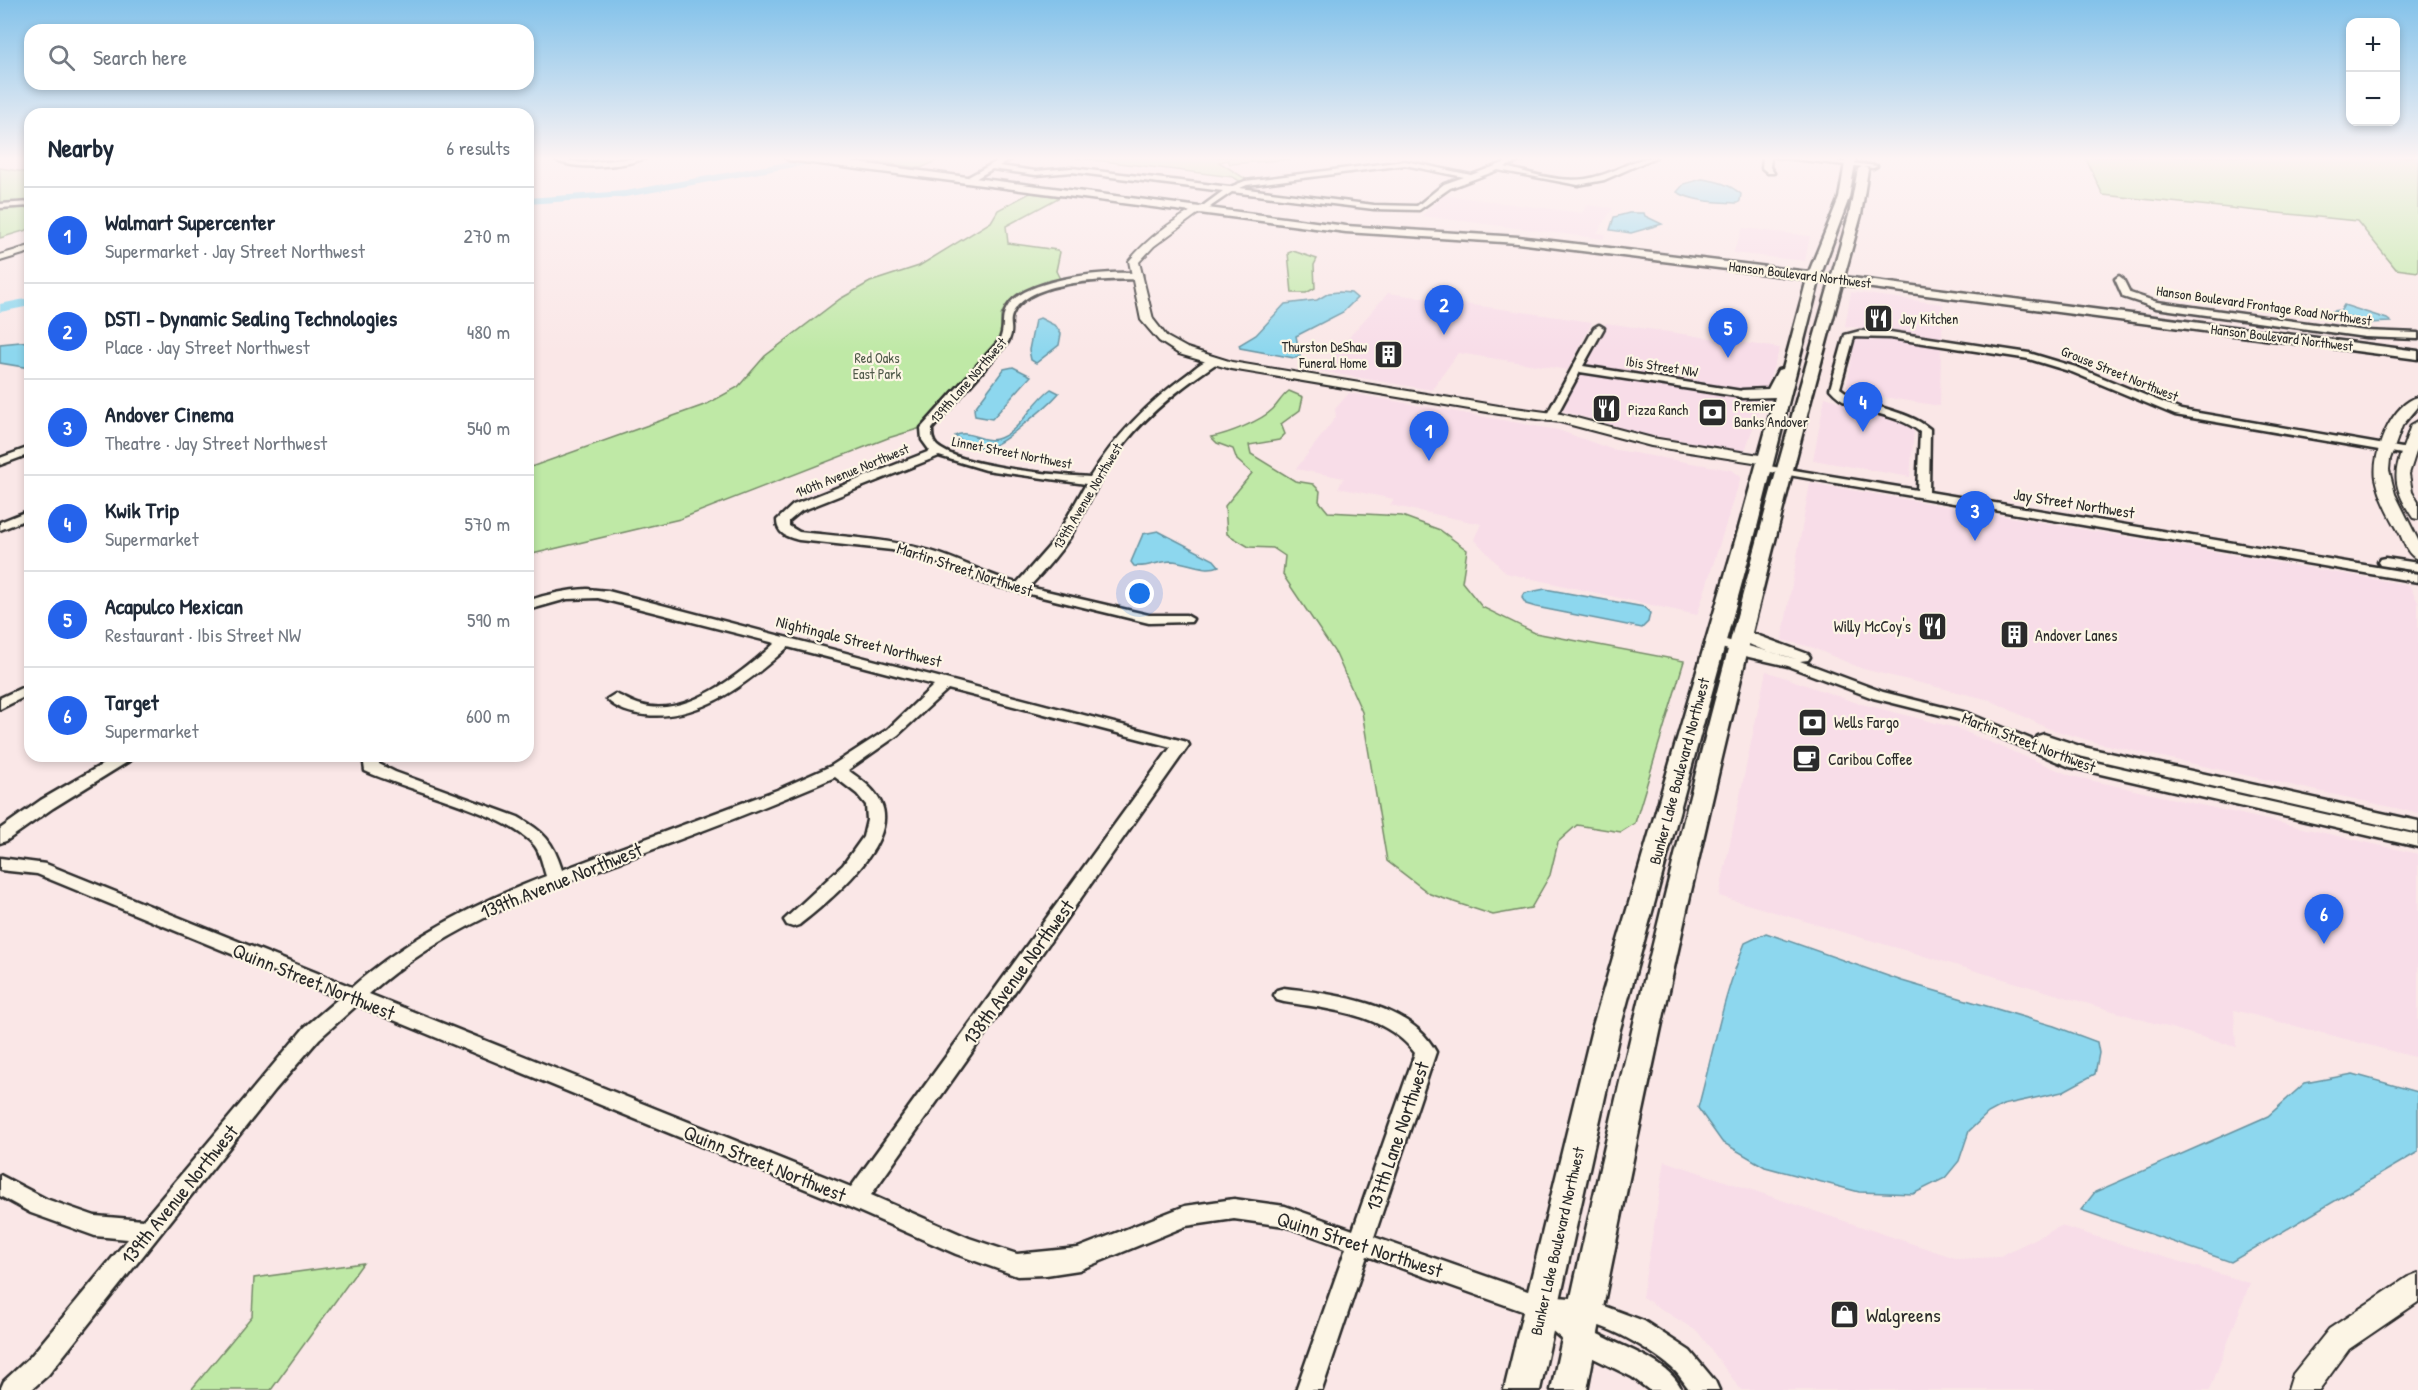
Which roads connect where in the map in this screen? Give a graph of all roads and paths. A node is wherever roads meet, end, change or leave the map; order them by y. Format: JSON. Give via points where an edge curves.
{"nodes":[{"id":1,"x":1185,"y":222,"type":"edge"},
{"id":2,"x":1289,"y":222,"type":"edge"},
{"id":3,"x":1838,"y":222,"type":"edge"},
{"id":4,"x":1853,"y":222,"type":"edge"},
{"id":5,"x":24,"y":251,"type":"edge"},
{"id":6,"x":0,"y":258,"type":"edge"},
{"id":7,"x":1816,"y":273,"type":"junction"},
{"id":8,"x":1139,"y":276,"type":"junction"},
{"id":9,"x":1837,"y":276,"type":"junction"},
{"id":10,"x":2119,"y":279,"type":"dead end"},
{"id":11,"x":1599,"y":328,"type":"dead end"},
{"id":12,"x":2418,"y":336,"type":"edge"},
{"id":13,"x":2418,"y":349,"type":"edge"},
{"id":14,"x":2418,"y":355,"type":"edge"},
{"id":15,"x":1213,"y":361,"type":"junction"},
{"id":16,"x":1792,"y":364,"type":"junction"},
{"id":17,"x":1577,"y":368,"type":"junction"},
{"id":18,"x":1742,"y":394,"type":"joint"},
{"id":19,"x":2418,"y":401,"type":"edge"},
{"id":20,"x":1550,"y":418,"type":"junction"},
{"id":21,"x":2418,"y":425,"type":"edge"},
{"id":22,"x":929,"y":443,"type":"joint"},
{"id":23,"x":2387,"y":448,"type":"junction"},
{"id":24,"x":24,"y":452,"type":"edge"},
{"id":25,"x":939,"y":452,"type":"junction"},
{"id":26,"x":2408,"y":452,"type":"junction"},
{"id":27,"x":0,"y":462,"type":"edge"},
{"id":28,"x":1774,"y":466,"type":"junction"},
{"id":29,"x":1094,"y":481,"type":"junction"},
{"id":30,"x":1923,"y":491,"type":"junction"},
{"id":31,"x":2418,"y":514,"type":"edge"},
{"id":32,"x":24,"y":516,"type":"edge"},
{"id":33,"x":782,"y":524,"type":"joint"},
{"id":34,"x":0,"y":526,"type":"edge"},
{"id":35,"x":2418,"y":554,"type":"edge"},
{"id":36,"x":2418,"y":567,"type":"edge"},
{"id":37,"x":2418,"y":578,"type":"edge"},
{"id":38,"x":1020,"y":588,"type":"junction"},
{"id":39,"x":534,"y":604,"type":"edge"},
{"id":40,"x":1186,"y":619,"type":"dead end"},
{"id":41,"x":786,"y":641,"type":"junction"},
{"id":42,"x":1732,"y":641,"type":"junction"},
{"id":43,"x":946,"y":682,"type":"junction"},
{"id":44,"x":24,"y":691,"type":"edge"},
{"id":45,"x":615,"y":699,"type":"dead end"},
{"id":46,"x":0,"y":704,"type":"edge"},
{"id":47,"x":1181,"y":745,"type":"joint"},
{"id":48,"x":119,"y":762,"type":"edge"},
{"id":49,"x":371,"y":762,"type":"edge"},
{"id":50,"x":837,"y":770,"type":"junction"},
{"id":51,"x":2418,"y":826,"type":"edge"},
{"id":52,"x":0,"y":837,"type":"edge"},
{"id":53,"x":2418,"y":841,"type":"edge"},
{"id":54,"x":0,"y":864,"type":"edge"},
{"id":55,"x":556,"y":879,"type":"junction"},
{"id":56,"x":793,"y":920,"type":"dead end"},
{"id":57,"x":1284,"y":995,"type":"dead end"},
{"id":58,"x":353,"y":997,"type":"junction"},
{"id":59,"x":0,"y":1185,"type":"edge"},
{"id":60,"x":855,"y":1199,"type":"junction"},
{"id":61,"x":148,"y":1231,"type":"junction"},
{"id":62,"x":1361,"y":1241,"type":"junction"},
{"id":63,"x":2418,"y":1286,"type":"edge"},
{"id":64,"x":1542,"y":1307,"type":"junction"},
{"id":65,"x":1582,"y":1324,"type":"junction"},
{"id":66,"x":13,"y":1390,"type":"edge"},
{"id":67,"x":1309,"y":1390,"type":"edge"},
{"id":68,"x":1522,"y":1390,"type":"edge"},
{"id":69,"x":1569,"y":1390,"type":"edge"},
{"id":70,"x":1669,"y":1390,"type":"edge"},
{"id":71,"x":1707,"y":1390,"type":"edge"},
{"id":72,"x":2303,"y":1390,"type":"edge"}],
"edges":[{"from":1,"to":8,"type":"street","name":"Jay Street Northwest","via":[[1140,252],[1134,261]]},
{"from":2,"to":7,"type":"main road","name":"Hanson Boulevard Northwest","via":[[1546,243]]},
{"from":3,"to":7,"type":"main road","name":"Bunker Lake Boulevard Northwest"},
{"from":4,"to":9,"type":"main road","name":"Bunker Lake Boulevard Northwest"},
{"from":5,"to":6,"type":"street"},
{"from":7,"to":9,"type":"main road","name":"Hanson Boulevard Northwest"},
{"from":7,"to":16,"type":"main road","name":"Bunker Lake Boulevard Northwest"},
{"from":8,"to":15,"type":"street","name":"Jay Street Northwest","via":[[1145,314],[1156,333],[1183,351]]},
{"from":8,"to":22,"type":"street","name":"139th Lane Northwest","via":[[1061,284],[1018,302],[1008,312],[1008,333],[1003,342],[930,423],[926,433]]},
{"from":9,"to":13,"type":"main road","name":"Hanson Boulevard Northwest"},
{"from":9,"to":14,"type":"main road","name":"Hanson Boulevard Northwest"},
{"from":9,"to":28,"type":"main road","name":"Bunker Lake Boulevard Northwest"},
{"from":10,"to":12,"type":"street","name":"Hanson Boulevard Frontage Road Northwest","via":[[2126,295],[2156,305],[2353,332]]},
{"from":11,"to":17,"type":"street"},
{"from":15,"to":20,"type":"street","name":"Jay Street Northwest"},
{"from":15,"to":29,"type":"street","name":"139th Avenue Northwest","via":[[1139,418]]},
{"from":16,"to":18,"type":"main road","via":[[1775,392]]},
{"from":16,"to":28,"type":"main road","name":"Bunker Lake Boulevard Northwest"},
{"from":17,"to":18,"type":"street","name":"Ibis Street NW"},
{"from":17,"to":20,"type":"street"},
{"from":19,"to":23,"type":"street","via":[[2403,412]]},
{"from":20,"to":28,"type":"street","name":"Jay Street Northwest","via":[[1638,446]]},
{"from":21,"to":26,"type":"street"},
{"from":22,"to":25,"type":"street","name":"Linnet Street Northwest"},
{"from":23,"to":26,"type":"street","name":"Grouse Street Northwest"},
{"from":23,"to":30,"type":"street","name":"Grouse Street Northwest","via":[[2206,420],[2145,402],[2063,365],[2038,358],[1912,338],[1850,335],[1835,389],[1858,404],[1908,417],[1926,431]]},
{"from":23,"to":35,"type":"street","via":[[2382,461],[2383,481]]},
{"from":24,"to":27,"type":"street"},
{"from":25,"to":29,"type":"street","name":"Linnet Street Northwest","via":[[1039,476]]},
{"from":25,"to":33,"type":"street","name":"140th Avenue Northwest","via":[[797,508]]},
{"from":26,"to":31,"type":"street","via":[[2402,474],[2405,492]]},
{"from":28,"to":30,"type":"street","name":"Jay Street Northwest"},
{"from":28,"to":42,"type":"main road","name":"Bunker Lake Boulevard Northwest"},
{"from":28,"to":42,"type":"main road","name":"Bunker Lake Boulevard Northwest"},
{"from":29,"to":38,"type":"street","name":"139th Avenue Northwest","via":[[1060,543]]},
{"from":30,"to":36,"type":"street","name":"Jay Street Northwest"},
{"from":30,"to":37,"type":"street","name":"Jay Street Northwest"},
{"from":32,"to":34,"type":"street"},
{"from":33,"to":38,"type":"street","name":"Martin Street Northwest","via":[[790,534],[799,536],[875,543],[922,553]]},
{"from":38,"to":40,"type":"street","name":"Martin Street Northwest","via":[[1149,619]]},
{"from":39,"to":41,"type":"street","name":"Nightingale Street Northwest","via":[[566,594],[596,592]]},
{"from":41,"to":43,"type":"street","name":"Nightingale Street Northwest"},
{"from":41,"to":45,"type":"street","via":[[730,688],[672,711],[626,707]]},
{"from":42,"to":51,"type":"street","name":"Martin Street Northwest","via":[[1977,712],[2079,751]]},
{"from":42,"to":53,"type":"street","name":"Martin Street Northwest","via":[[1754,654],[1793,663],[1878,695],[1962,716],[2076,763]]},
{"from":42,"to":64,"type":"main road","name":"Bunker Lake Boulevard Northwest","via":[[1606,1029]]},
{"from":42,"to":65,"type":"main road","name":"Bunker Lake Boulevard Northwest"},
{"from":43,"to":47,"type":"street","name":"Nightingale Street Northwest"},
{"from":43,"to":50,"type":"street","name":"139th Avenue Northwest","via":[[893,732]]},
{"from":44,"to":46,"type":"street"},
{"from":47,"to":60,"type":"street","name":"138th Avenue Northwest"},
{"from":48,"to":52,"type":"street"},
{"from":49,"to":55,"type":"street","via":[[371,767],[388,776],[519,824],[542,843]]},
{"from":50,"to":55,"type":"street","name":"139th Avenue Northwest"},
{"from":50,"to":56,"type":"street","via":[[873,804],[874,830],[854,865],[823,897]]},
{"from":54,"to":58,"type":"street","name":"Quinn Street Northwest","via":[[39,868]]},
{"from":55,"to":58,"type":"street","name":"139th Avenue Northwest","via":[[478,913],[407,955]]},
{"from":57,"to":62,"type":"street","name":"137th Lane Northwest","via":[[1319,1000],[1389,1020],[1411,1033],[1426,1053]]},
{"from":58,"to":60,"type":"street","name":"Quinn Street Northwest"},
{"from":58,"to":61,"type":"street","name":"139th Avenue Northwest","via":[[312,1033]]},
{"from":59,"to":61,"type":"street","via":[[39,1206],[95,1226]]},
{"from":60,"to":62,"type":"street","name":"Quinn Street Northwest","via":[[964,1247],[1017,1265],[1079,1258],[1185,1216],[1234,1209],[1285,1216]]},
{"from":61,"to":66,"type":"street","name":"139th Avenue Northwest","via":[[39,1366]]},
{"from":62,"to":64,"type":"street","name":"Quinn Street Northwest"},
{"from":62,"to":67,"type":"street","name":"137th Lane Northwest"},
{"from":63,"to":72,"type":"street","via":[[2338,1339]]},
{"from":64,"to":65,"type":"street","name":"Quinn Street Northwest"},
{"from":64,"to":68,"type":"main road","name":"Bunker Lake Boulevard Northwest"},
{"from":65,"to":69,"type":"main road","name":"Bunker Lake Boulevard Northwest"},
{"from":65,"to":70,"type":"street","name":"Quinn Street Northwest","via":[[1613,1353]]},
{"from":65,"to":71,"type":"street","name":"Quinn Street Northwest","via":[[1635,1329],[1681,1360]]}]}
